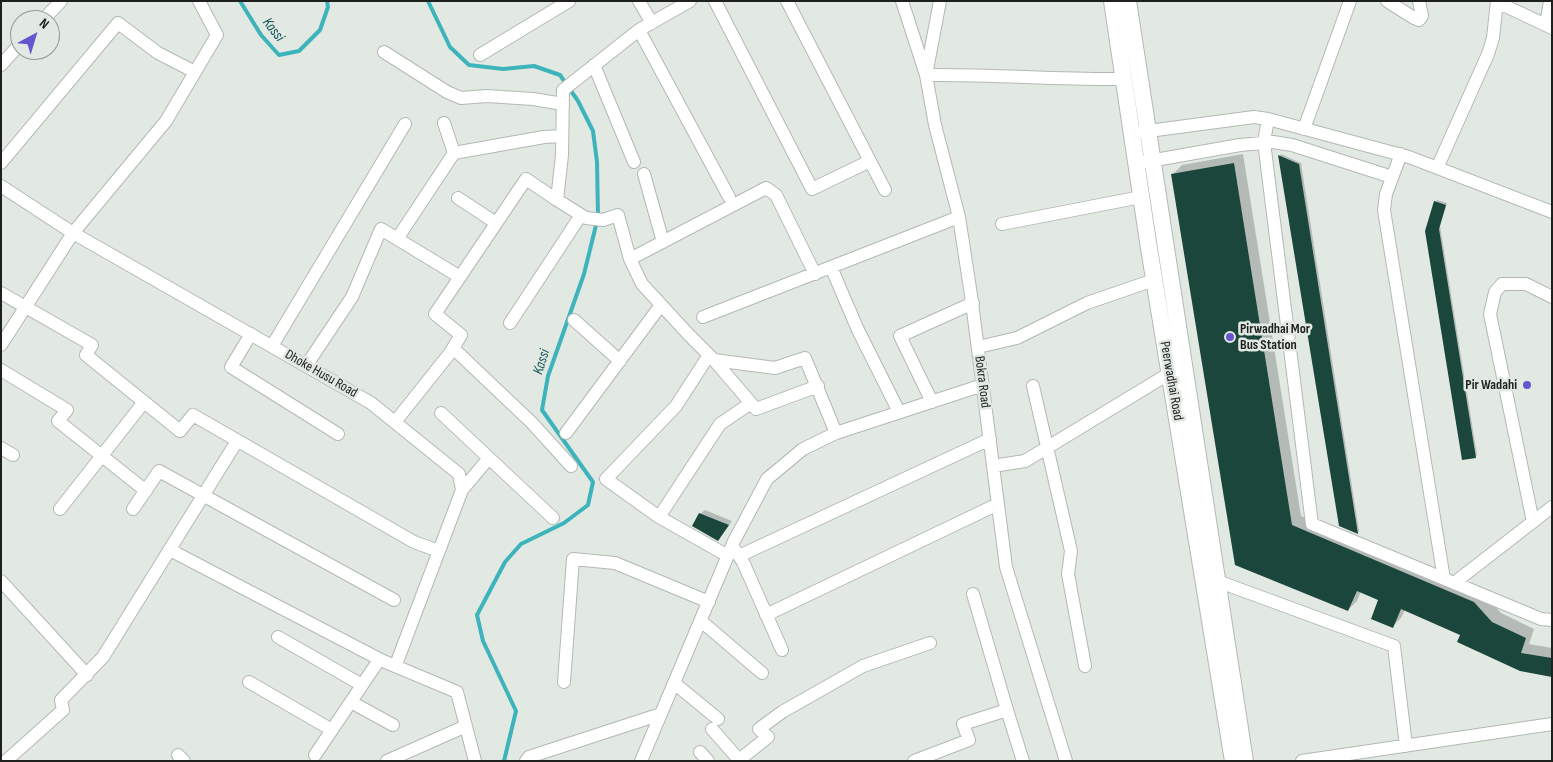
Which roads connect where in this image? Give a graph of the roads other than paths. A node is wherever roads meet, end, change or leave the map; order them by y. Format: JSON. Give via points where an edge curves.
{"nodes":[{"id":1,"x":199,"y":1,"type":"edge"},
{"id":2,"x":569,"y":1,"type":"edge"},
{"id":3,"x":639,"y":1,"type":"edge"},
{"id":4,"x":690,"y":1,"type":"edge"},
{"id":5,"x":715,"y":1,"type":"edge"},
{"id":6,"x":788,"y":1,"type":"edge"},
{"id":7,"x":902,"y":1,"type":"edge"},
{"id":8,"x":940,"y":1,"type":"edge"},
{"id":9,"x":1112,"y":1,"type":"edge"},
{"id":10,"x":1128,"y":1,"type":"edge"},
{"id":11,"x":1350,"y":1,"type":"edge"},
{"id":12,"x":1387,"y":1,"type":"edge"},
{"id":13,"x":1419,"y":1,"type":"edge"},
{"id":14,"x":1550,"y":1,"type":"edge"},
{"id":15,"x":1497,"y":2,"type":"edge"},
{"id":16,"x":652,"y":23,"type":"junction"},
{"id":17,"x":1549,"y":26,"type":"edge"},
{"id":18,"x":639,"y":30,"type":"junction"},
{"id":19,"x":384,"y":52,"type":"dead end"},
{"id":20,"x":10,"y":55,"type":"edge"},
{"id":21,"x":480,"y":55,"type":"dead end"},
{"id":22,"x":1,"y":65,"type":"edge"},
{"id":23,"x":594,"y":65,"type":"junction"},
{"id":24,"x":195,"y":72,"type":"junction"},
{"id":25,"x":926,"y":75,"type":"junction"},
{"id":26,"x":1124,"y":79,"type":"junction"},
{"id":27,"x":563,"y":104,"type":"junction"},
{"id":28,"x":1268,"y":119,"type":"junction"},
{"id":29,"x":444,"y":123,"type":"dead end"},
{"id":30,"x":404,"y":124,"type":"dead end"},
{"id":31,"x":1304,"y":129,"type":"junction"},
{"id":32,"x":1149,"y":131,"type":"junction"},
{"id":33,"x":1132,"y":133,"type":"junction"},
{"id":34,"x":562,"y":136,"type":"junction"},
{"id":35,"x":1264,"y":142,"type":"junction"},
{"id":36,"x":454,"y":153,"type":"junction"},
{"id":37,"x":1401,"y":154,"type":"junction"},
{"id":38,"x":870,"y":161,"type":"junction"},
{"id":39,"x":1153,"y":161,"type":"junction"},
{"id":40,"x":634,"y":162,"type":"dead end"},
{"id":41,"x":1,"y":163,"type":"edge"},
{"id":42,"x":1136,"y":164,"type":"junction"},
{"id":43,"x":1438,"y":166,"type":"junction"},
{"id":44,"x":644,"y":174,"type":"dead end"},
{"id":45,"x":1392,"y":177,"type":"junction"},
{"id":46,"x":1,"y":186,"type":"edge"},
{"id":47,"x":884,"y":190,"type":"dead end"},
{"id":48,"x":729,"y":197,"type":"dead end"},
{"id":49,"x":1141,"y":197,"type":"junction"},
{"id":50,"x":458,"y":198,"type":"dead end"},
{"id":51,"x":557,"y":200,"type":"junction"},
{"id":52,"x":1552,"y":212,"type":"edge"},
{"id":53,"x":581,"y":215,"type":"junction"},
{"id":54,"x":959,"y":217,"type":"junction"},
{"id":55,"x":496,"y":223,"type":"junction"},
{"id":56,"x":1002,"y":224,"type":"dead end"},
{"id":57,"x":73,"y":233,"type":"junction"},
{"id":58,"x":397,"y":239,"type":"junction"},
{"id":59,"x":663,"y":242,"type":"junction"},
{"id":60,"x":630,"y":259,"type":"junction"},
{"id":61,"x":831,"y":267,"type":"junction"},
{"id":62,"x":815,"y":274,"type":"junction"},
{"id":63,"x":460,"y":277,"type":"junction"},
{"id":64,"x":1154,"y":280,"type":"junction"},
{"id":65,"x":1,"y":293,"type":"edge"},
{"id":66,"x":1552,"y":297,"type":"edge"},
{"id":67,"x":972,"y":303,"type":"junction"},
{"id":68,"x":662,"y":305,"type":"junction"},
{"id":69,"x":26,"y":307,"type":"junction"},
{"id":70,"x":703,"y":317,"type":"dead end"},
{"id":71,"x":574,"y":320,"type":"dead end"},
{"id":72,"x":510,"y":323,"type":"dead end"},
{"id":73,"x":251,"y":334,"type":"junction"},
{"id":74,"x":1,"y":345,"type":"edge"},
{"id":75,"x":272,"y":346,"type":"junction"},
{"id":76,"x":978,"y":347,"type":"junction"},
{"id":77,"x":453,"y":348,"type":"junction"},
{"id":78,"x":712,"y":357,"type":"junction"},
{"id":79,"x":620,"y":361,"type":"junction"},
{"id":80,"x":306,"y":366,"type":"junction"},
{"id":81,"x":1,"y":370,"type":"edge"},
{"id":82,"x":1170,"y":373,"type":"junction"},
{"id":83,"x":983,"y":385,"type":"junction"},
{"id":84,"x":818,"y":386,"type":"junction"},
{"id":85,"x":1033,"y":386,"type":"dead end"},
{"id":86,"x":144,"y":402,"type":"junction"},
{"id":87,"x":932,"y":402,"type":"junction"},
{"id":88,"x":751,"y":403,"type":"junction"},
{"id":89,"x":441,"y":412,"type":"dead end"},
{"id":90,"x":899,"y":412,"type":"junction"},
{"id":91,"x":395,"y":422,"type":"junction"},
{"id":92,"x":566,"y":433,"type":"dead end"},
{"id":93,"x":836,"y":433,"type":"junction"},
{"id":94,"x":338,"y":434,"type":"dead end"},
{"id":95,"x":990,"y":439,"type":"junction"},
{"id":96,"x":237,"y":441,"type":"junction"},
{"id":97,"x":1048,"y":447,"type":"junction"},
{"id":98,"x":1,"y":448,"type":"edge"},
{"id":99,"x":13,"y":455,"type":"dead end"},
{"id":100,"x":101,"y":455,"type":"junction"},
{"id":101,"x":490,"y":458,"type":"junction"},
{"id":102,"x":571,"y":466,"type":"dead end"},
{"id":103,"x":993,"y":466,"type":"junction"},
{"id":104,"x":462,"y":490,"type":"junction"},
{"id":105,"x":146,"y":491,"type":"junction"},
{"id":106,"x":204,"y":495,"type":"junction"},
{"id":107,"x":998,"y":504,"type":"junction"},
{"id":108,"x":1552,"y":507,"type":"edge"},
{"id":109,"x":60,"y":509,"type":"dead end"},
{"id":110,"x":134,"y":509,"type":"dead end"},
{"id":111,"x":659,"y":517,"type":"junction"},
{"id":112,"x":554,"y":518,"type":"dead end"},
{"id":113,"x":1533,"y":522,"type":"junction"},
{"id":114,"x":170,"y":550,"type":"junction"},
{"id":115,"x":439,"y":551,"type":"junction"},
{"id":116,"x":733,"y":552,"type":"junction"},
{"id":117,"x":1,"y":581,"type":"edge"},
{"id":118,"x":1217,"y":581,"type":"junction"},
{"id":119,"x":1449,"y":581,"type":"junction"},
{"id":120,"x":973,"y":594,"type":"dead end"},
{"id":121,"x":394,"y":600,"type":"dead end"},
{"id":122,"x":709,"y":602,"type":"junction"},
{"id":123,"x":766,"y":615,"type":"junction"},
{"id":124,"x":1552,"y":620,"type":"edge"},
{"id":125,"x":700,"y":621,"type":"junction"},
{"id":126,"x":278,"y":637,"type":"dead end"},
{"id":127,"x":930,"y":643,"type":"dead end"},
{"id":128,"x":782,"y":650,"type":"dead end"},
{"id":129,"x":379,"y":660,"type":"junction"},
{"id":130,"x":397,"y":662,"type":"dead end"},
{"id":131,"x":1085,"y":666,"type":"dead end"},
{"id":132,"x":762,"y":674,"type":"dead end"},
{"id":133,"x":87,"y":675,"type":"junction"},
{"id":134,"x":249,"y":682,"type":"dead end"},
{"id":135,"x":564,"y":682,"type":"dead end"},
{"id":136,"x":674,"y":683,"type":"junction"},
{"id":137,"x":362,"y":685,"type":"junction"},
{"id":138,"x":350,"y":702,"type":"junction"},
{"id":139,"x":1007,"y":710,"type":"junction"},
{"id":140,"x":661,"y":714,"type":"junction"},
{"id":141,"x":1552,"y":724,"type":"edge"},
{"id":142,"x":393,"y":725,"type":"dead end"},
{"id":143,"x":466,"y":726,"type":"junction"},
{"id":144,"x":332,"y":730,"type":"junction"},
{"id":145,"x":1406,"y":746,"type":"junction"},
{"id":146,"x":315,"y":754,"type":"dead end"},
{"id":147,"x":740,"y":760,"type":"edge"},
{"id":148,"x":6,"y":761,"type":"edge"},
{"id":149,"x":387,"y":761,"type":"edge"},
{"id":150,"x":475,"y":761,"type":"edge"},
{"id":151,"x":526,"y":761,"type":"edge"},
{"id":152,"x":641,"y":761,"type":"edge"},
{"id":153,"x":914,"y":761,"type":"edge"},
{"id":154,"x":1023,"y":761,"type":"edge"},
{"id":155,"x":1066,"y":761,"type":"edge"},
{"id":156,"x":1233,"y":761,"type":"edge"},
{"id":157,"x":1245,"y":761,"type":"edge"},
{"id":158,"x":1302,"y":761,"type":"edge"}],
"edges":[{"from":1,"to":24,"type":"street","via":[[217,35]]},
{"from":2,"to":21,"type":"street"},
{"from":3,"to":16,"type":"street"},
{"from":4,"to":16,"type":"street"},
{"from":5,"to":38,"type":"street","via":[[812,189]]},
{"from":6,"to":38,"type":"street"},
{"from":7,"to":25,"type":"street","name":"Bokra Road"},
{"from":8,"to":25,"type":"street"},
{"from":9,"to":26,"type":"main road","name":"Peerwadhai Road"},
{"from":10,"to":32,"type":"main road"},
{"from":11,"to":31,"type":"street"},
{"from":12,"to":13,"type":"street","via":[[1419,20],[1422,16]]},
{"from":14,"to":17,"type":"street"},
{"from":15,"to":17,"type":"street"},
{"from":15,"to":43,"type":"street","via":[[1488,54]]},
{"from":16,"to":18,"type":"street"},
{"from":18,"to":23,"type":"street"},
{"from":18,"to":48,"type":"street"},
{"from":19,"to":27,"type":"street","via":[[461,98],[487,96]]},
{"from":20,"to":22,"type":"street"},
{"from":23,"to":27,"type":"street","via":[[563,90]]},
{"from":23,"to":40,"type":"street"},
{"from":24,"to":41,"type":"street","via":[[158,52],[118,23]]},
{"from":24,"to":57,"type":"street","via":[[166,121]]},
{"from":25,"to":26,"type":"street"},
{"from":25,"to":54,"type":"street","name":"Bokra Road","via":[[935,125]]},
{"from":26,"to":33,"type":"main road","name":"Peerwadhai Road"},
{"from":27,"to":34,"type":"street"},
{"from":28,"to":31,"type":"street"},
{"from":28,"to":32,"type":"street","via":[[1254,117]]},
{"from":28,"to":35,"type":"street"},
{"from":29,"to":36,"type":"street"},
{"from":30,"to":75,"type":"street"},
{"from":31,"to":37,"type":"street"},
{"from":32,"to":33,"type":"street"},
{"from":32,"to":39,"type":"main road"},
{"from":33,"to":42,"type":"main road","name":"Peerwadhai Road"},
{"from":34,"to":36,"type":"street"},
{"from":34,"to":51,"type":"street"},
{"from":35,"to":39,"type":"street"},
{"from":35,"to":45,"type":"street","via":[[1292,145]]},
{"from":35,"to":119,"type":"street","via":[[1312,524]]},
{"from":36,"to":58,"type":"street"},
{"from":37,"to":43,"type":"street"},
{"from":37,"to":45,"type":"street"},
{"from":38,"to":47,"type":"street"},
{"from":39,"to":42,"type":"street"},
{"from":39,"to":118,"type":"main road"},
{"from":42,"to":49,"type":"main road","name":"Peerwadhai Road"},
{"from":43,"to":52,"type":"street"},
{"from":44,"to":59,"type":"street"},
{"from":45,"to":119,"type":"street","via":[[1384,210]]},
{"from":46,"to":57,"type":"street","name":"Dhoke Husu Road"},
{"from":49,"to":56,"type":"street"},
{"from":49,"to":64,"type":"main road","name":"Peerwadhai Road"},
{"from":50,"to":55,"type":"street"},
{"from":51,"to":53,"type":"street"},
{"from":51,"to":55,"type":"street","via":[[526,178]]},
{"from":53,"to":60,"type":"street","via":[[604,220],[618,215]]},
{"from":53,"to":72,"type":"street"},
{"from":54,"to":61,"type":"street"},
{"from":54,"to":67,"type":"street","name":"Bokra Road"},
{"from":55,"to":63,"type":"street"},
{"from":57,"to":69,"type":"street"},
{"from":57,"to":73,"type":"street","name":"Dhoke Husu Road"},
{"from":58,"to":63,"type":"street"},
{"from":58,"to":80,"type":"street","via":[[381,229],[352,297]]},
{"from":59,"to":60,"type":"street"},
{"from":59,"to":62,"type":"street","via":[[766,188],[776,195]]},
{"from":60,"to":68,"type":"street","via":[[642,284]]},
{"from":61,"to":62,"type":"street"},
{"from":61,"to":90,"type":"street"},
{"from":62,"to":70,"type":"street"},
{"from":63,"to":77,"type":"street","via":[[435,314],[461,335]]},
{"from":64,"to":76,"type":"street","via":[[1087,304],[1017,338]]},
{"from":64,"to":82,"type":"main road","name":"Peerwadhai Road"},
{"from":65,"to":69,"type":"street"},
{"from":66,"to":113,"type":"street","via":[[1526,284],[1502,284],[1495,292],[1490,314]]},
{"from":67,"to":76,"type":"street","name":"Bokra Road"},
{"from":67,"to":87,"type":"street","via":[[900,336]]},
{"from":68,"to":78,"type":"street"},
{"from":68,"to":79,"type":"street"},
{"from":69,"to":74,"type":"street"},
{"from":69,"to":86,"type":"street","via":[[92,345],[86,355]]},
{"from":71,"to":79,"type":"street"},
{"from":73,"to":75,"type":"street","name":"Dhoke Husu Road"},
{"from":73,"to":94,"type":"street","via":[[231,367]]},
{"from":75,"to":80,"type":"street","name":"Dhoke Husu Road"},
{"from":76,"to":83,"type":"street","name":"Bokra Road"},
{"from":77,"to":91,"type":"street"},
{"from":77,"to":102,"type":"street","via":[[532,423]]},
{"from":78,"to":84,"type":"street","via":[[776,368],[805,358]]},
{"from":78,"to":88,"type":"street"},
{"from":78,"to":111,"type":"street","via":[[676,406],[606,479]]},
{"from":79,"to":92,"type":"street"},
{"from":80,"to":91,"type":"street","name":"Dhoke Husu Road","via":[[371,403]]},
{"from":81,"to":100,"type":"street","via":[[67,410],[58,421]]},
{"from":82,"to":97,"type":"street"},
{"from":82,"to":156,"type":"main road","name":"Peerwadhai Road"},
{"from":83,"to":87,"type":"street"},
{"from":83,"to":95,"type":"street","name":"Bokra Road"},
{"from":84,"to":88,"type":"street","via":[[756,409]]},
{"from":84,"to":93,"type":"street"},
{"from":85,"to":97,"type":"street"},
{"from":86,"to":96,"type":"street","via":[[180,431],[192,415]]},
{"from":86,"to":100,"type":"street"},
{"from":87,"to":90,"type":"street"},
{"from":88,"to":111,"type":"street","via":[[720,424]]},
{"from":89,"to":101,"type":"street"},
{"from":90,"to":93,"type":"street"},
{"from":91,"to":104,"type":"street","name":"Dhoke Husu Road","via":[[459,474]]},
{"from":93,"to":116,"type":"street","via":[[803,449],[767,479]]},
{"from":95,"to":103,"type":"street","name":"Bokra Road"},
{"from":95,"to":116,"type":"street"},
{"from":96,"to":106,"type":"street"},
{"from":96,"to":115,"type":"street","via":[[414,542]]},
{"from":97,"to":103,"type":"street","via":[[1025,460]]},
{"from":97,"to":131,"type":"street","via":[[1071,551],[1068,574]]},
{"from":98,"to":99,"type":"street"},
{"from":100,"to":105,"type":"street"},
{"from":100,"to":109,"type":"street"},
{"from":101,"to":104,"type":"street"},
{"from":101,"to":112,"type":"street"},
{"from":103,"to":107,"type":"street","name":"Bokra Road"},
{"from":104,"to":115,"type":"street"},
{"from":105,"to":106,"type":"street","via":[[159,471]]},
{"from":105,"to":110,"type":"street"},
{"from":106,"to":114,"type":"street"},
{"from":106,"to":121,"type":"street"},
{"from":107,"to":123,"type":"street"},
{"from":107,"to":155,"type":"street","name":"Bokra Road","via":[[1006,567]]},
{"from":108,"to":113,"type":"street"},
{"from":111,"to":116,"type":"street"},
{"from":113,"to":119,"type":"street"},
{"from":114,"to":129,"type":"street"},
{"from":114,"to":133,"type":"street","via":[[103,657]]},
{"from":115,"to":130,"type":"street"},
{"from":116,"to":122,"type":"street"},
{"from":116,"to":123,"type":"street"},
{"from":117,"to":133,"type":"street"},
{"from":118,"to":145,"type":"street","via":[[1394,646]]},
{"from":118,"to":157,"type":"main road"},
{"from":119,"to":124,"type":"street","via":[[1541,619]]},
{"from":120,"to":139,"type":"street"},
{"from":122,"to":125,"type":"street"},
{"from":122,"to":135,"type":"street","via":[[615,563],[573,559]]},
{"from":123,"to":128,"type":"street"},
{"from":125,"to":132,"type":"street"},
{"from":125,"to":136,"type":"street"},
{"from":126,"to":137,"type":"street"},
{"from":127,"to":147,"type":"street","via":[[863,666],[782,712],[759,729],[768,737]]},
{"from":129,"to":137,"type":"street"},
{"from":129,"to":143,"type":"street","via":[[456,692]]},
{"from":133,"to":148,"type":"street","via":[[61,700],[63,710]]},
{"from":134,"to":144,"type":"street"},
{"from":136,"to":140,"type":"street"},
{"from":136,"to":147,"type":"street","via":[[715,724]]},
{"from":137,"to":138,"type":"street"},
{"from":138,"to":142,"type":"street"},
{"from":138,"to":144,"type":"street"},
{"from":139,"to":153,"type":"street","via":[[964,724],[969,740]]},
{"from":139,"to":154,"type":"street"},
{"from":140,"to":151,"type":"street"},
{"from":140,"to":152,"type":"street"},
{"from":141,"to":145,"type":"street"},
{"from":143,"to":149,"type":"street"},
{"from":143,"to":150,"type":"street"},
{"from":144,"to":146,"type":"street"},
{"from":145,"to":158,"type":"street"}]}
